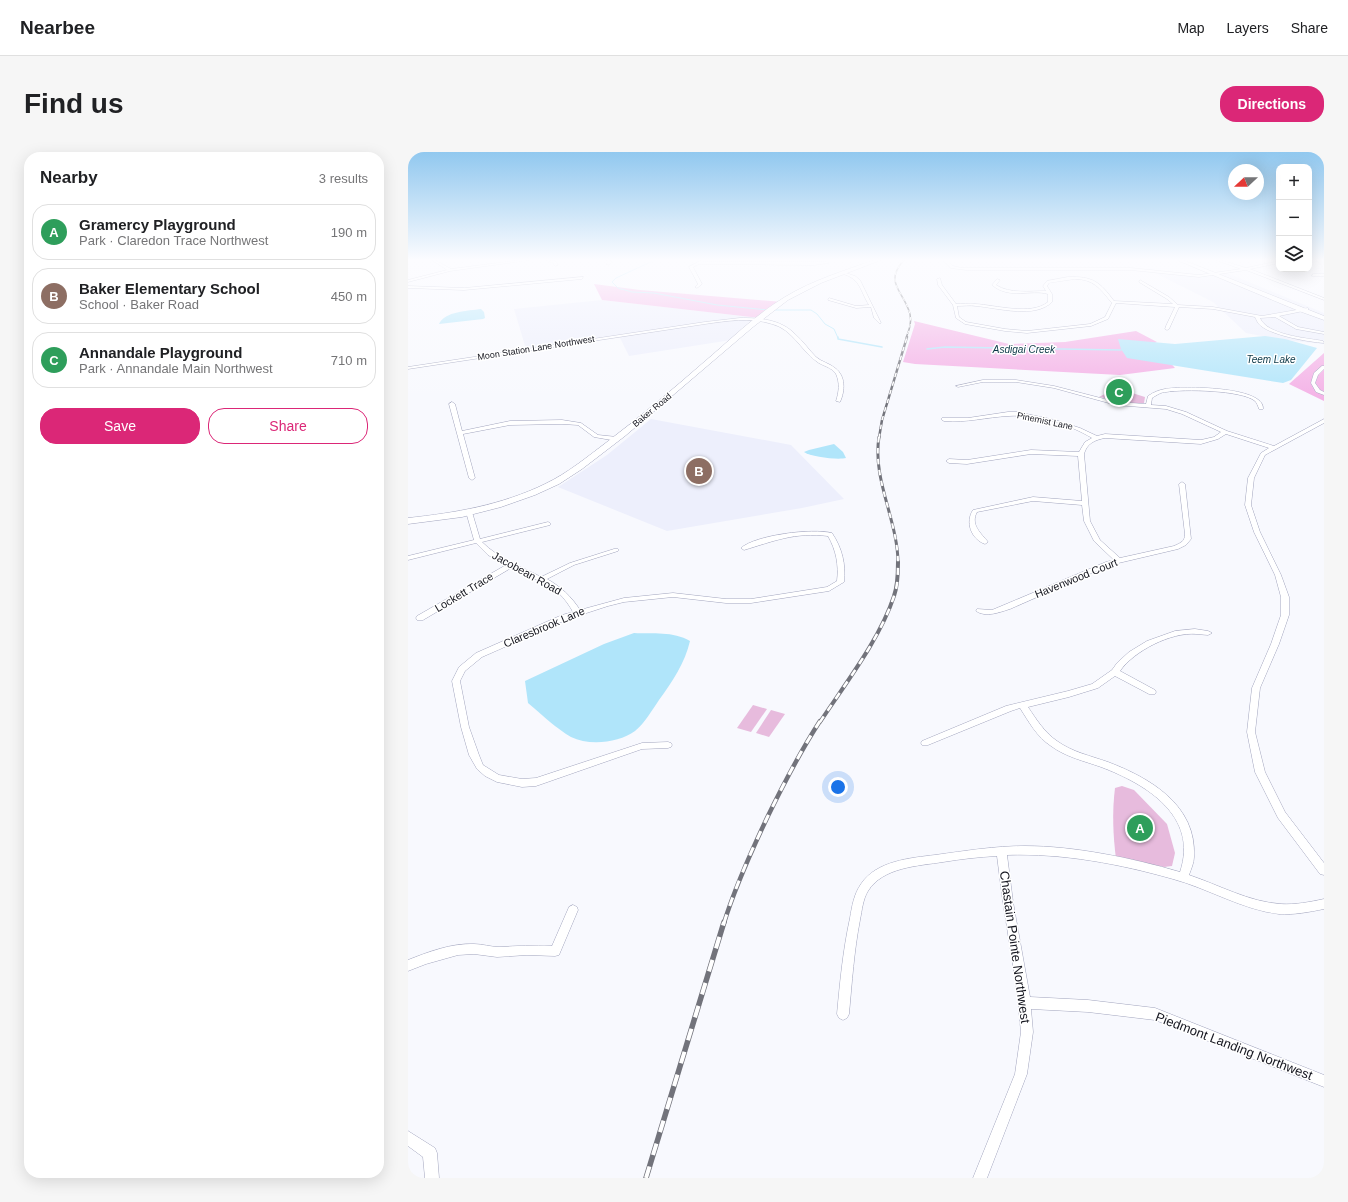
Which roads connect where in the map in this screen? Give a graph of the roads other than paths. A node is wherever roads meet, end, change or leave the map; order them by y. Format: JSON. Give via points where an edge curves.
{"nodes":[{"id":1,"x":1177,"y":307,"type":"edge"},
{"id":2,"x":775,"y":308,"type":"edge"},
{"id":3,"x":873,"y":308,"type":"edge"},
{"id":4,"x":955,"y":308,"type":"edge"},
{"id":5,"x":1000,"y":308,"type":"edge"},
{"id":6,"x":1042,"y":308,"type":"edge"},
{"id":7,"x":1112,"y":308,"type":"edge"},
{"id":8,"x":1215,"y":308,"type":"edge"},
{"id":9,"x":1299,"y":308,"type":"edge"},
{"id":10,"x":1304,"y":310,"type":"junction"},
{"id":11,"x":1324,"y":315,"type":"edge"},
{"id":12,"x":1257,"y":316,"type":"junction"},
{"id":13,"x":1276,"y":316,"type":"junction"},
{"id":14,"x":1324,"y":318,"type":"edge"},
{"id":15,"x":759,"y":319,"type":"junction"},
{"id":16,"x":880,"y":322,"type":"dead end"},
{"id":17,"x":1299,"y":329,"type":"junction"},
{"id":18,"x":1167,"y":330,"type":"dead end"},
{"id":19,"x":1324,"y":333,"type":"edge"},
{"id":20,"x":1286,"y":335,"type":"junction"},
{"id":21,"x":1323,"y":342,"type":"edge"},
{"id":22,"x":1324,"y":367,"type":"edge"},
{"id":23,"x":408,"y":368,"type":"edge"},
{"id":24,"x":958,"y":386,"type":"dead end"},
{"id":25,"x":1324,"y":394,"type":"edge"},
{"id":26,"x":838,"y":401,"type":"dead end"},
{"id":27,"x":452,"y":404,"type":"dead end"},
{"id":28,"x":1148,"y":406,"type":"junction"},
{"id":29,"x":1261,"y":408,"type":"dead end"},
{"id":30,"x":944,"y":419,"type":"dead end"},
{"id":31,"x":1324,"y":421,"type":"edge"},
{"id":32,"x":1225,"y":432,"type":"junction"},
{"id":33,"x":460,"y":433,"type":"junction"},
{"id":34,"x":1096,"y":438,"type":"junction"},
{"id":35,"x":617,"y":439,"type":"junction"},
{"id":36,"x":1274,"y":448,"type":"junction"},
{"id":37,"x":1081,"y":454,"type":"junction"},
{"id":38,"x":949,"y":462,"type":"dead end"},
{"id":39,"x":472,"y":478,"type":"dead end"},
{"id":40,"x":1182,"y":484,"type":"dead end"},
{"id":41,"x":1086,"y":503,"type":"junction"},
{"id":42,"x":469,"y":512,"type":"junction"},
{"id":43,"x":408,"y":521,"type":"edge"},
{"id":44,"x":548,"y":524,"type":"dead end"},
{"id":45,"x":478,"y":541,"type":"junction"},
{"id":46,"x":985,"y":542,"type":"dead end"},
{"id":47,"x":744,"y":548,"type":"dead end"},
{"id":48,"x":616,"y":550,"type":"dead end"},
{"id":49,"x":408,"y":558,"type":"edge"},
{"id":50,"x":1118,"y":560,"type":"junction"},
{"id":51,"x":508,"y":566,"type":"junction"},
{"id":52,"x":540,"y":580,"type":"junction"},
{"id":53,"x":980,"y":611,"type":"dead end"},
{"id":54,"x":577,"y":612,"type":"junction"},
{"id":55,"x":420,"y":618,"type":"dead end"},
{"id":56,"x":1208,"y":633,"type":"dead end"},
{"id":57,"x":1115,"y":672,"type":"junction"},
{"id":58,"x":1152,"y":692,"type":"dead end"},
{"id":59,"x":1022,"y":705,"type":"junction"},
{"id":60,"x":925,"y":743,"type":"dead end"},
{"id":61,"x":668,"y":745,"type":"dead end"},
{"id":62,"x":1002,"y":852,"type":"junction"},
{"id":63,"x":1324,"y":871,"type":"edge"},
{"id":64,"x":1183,"y":878,"type":"junction"},
{"id":65,"x":1324,"y":904,"type":"edge"},
{"id":66,"x":573,"y":910,"type":"dead end"},
{"id":67,"x":408,"y":966,"type":"edge"},
{"id":68,"x":1024,"y":1003,"type":"junction"},
{"id":69,"x":843,"y":1014,"type":"dead end"},
{"id":70,"x":1324,"y":1081,"type":"edge"},
{"id":71,"x":408,"y":1138,"type":"edge"},
{"id":72,"x":432,"y":1178,"type":"edge"},
{"id":73,"x":980,"y":1178,"type":"edge"}],
"edges":[{"from":1,"to":18,"type":"street"},
{"from":2,"to":15,"type":"main road","name":"Baker Road"},
{"from":3,"to":16,"type":"street"},
{"from":4,"to":7,"type":"street","via":[[957,317],[965,323],[1034,332],[1096,324],[1107,318]]},
{"from":5,"to":6,"type":"street","via":[[1034,310]]},
{"from":8,"to":12,"type":"street"},
{"from":9,"to":10,"type":"main road"},
{"from":10,"to":11,"type":"main road"},
{"from":10,"to":13,"type":"street"},
{"from":10,"to":14,"type":"main road"},
{"from":12,"to":13,"type":"street"},
{"from":12,"to":20,"type":"street","via":[[1260,323]]},
{"from":13,"to":17,"type":"street"},
{"from":15,"to":23,"type":"street","name":"Moon Station Lane Northwest","via":[[740,318]]},
{"from":15,"to":26,"type":"street","name":"Moon Station Lane Northwest","via":[[786,327],[817,359],[836,370],[842,390]]},
{"from":15,"to":35,"type":"main road","name":"Baker Road"},
{"from":17,"to":19,"type":"street"},
{"from":17,"to":20,"type":"street"},
{"from":20,"to":21,"type":"street"},
{"from":22,"to":25,"type":"street","via":[[1316,374],[1312,383]]},
{"from":24,"to":28,"type":"street","via":[[983,381],[1016,381],[1059,388],[1116,403]]},
{"from":27,"to":33,"type":"street"},
{"from":28,"to":29,"type":"street","via":[[1150,397],[1154,394],[1176,389],[1242,394],[1256,400]]},
{"from":28,"to":32,"type":"street","via":[[1179,411]]},
{"from":30,"to":34,"type":"street","name":"Pinemist Lane","via":[[960,421],[1021,414],[1077,428],[1089,432]]},
{"from":31,"to":36,"type":"street"},
{"from":32,"to":34,"type":"street","via":[[1216,438],[1201,442],[1110,435]]},
{"from":32,"to":36,"type":"street"},
{"from":33,"to":35,"type":"street","via":[[510,423],[562,422],[579,424],[596,436]]},
{"from":33,"to":39,"type":"street"},
{"from":34,"to":37,"type":"street","via":[[1084,446]]},
{"from":35,"to":42,"type":"main road","name":"Baker Road","via":[[549,486]]},
{"from":36,"to":63,"type":"street","via":[[1263,454],[1257,464],[1251,478],[1248,505],[1257,532],[1278,575],[1285,597],[1285,616],[1256,688],[1251,732],[1260,772],[1281,815]]},
{"from":37,"to":38,"type":"street","via":[[1031,452],[967,462]]},
{"from":37,"to":41,"type":"street"},
{"from":40,"to":50,"type":"street","name":"Havenwood Court","via":[[1188,534],[1184,544],[1169,551]]},
{"from":41,"to":46,"type":"street","via":[[1033,499],[975,511],[972,526]]},
{"from":41,"to":50,"type":"street","via":[[1087,521],[1091,532]]},
{"from":42,"to":43,"type":"main road","name":"Baker Road"},
{"from":42,"to":45,"type":"street","name":"Jacobean Road"},
{"from":44,"to":45,"type":"street"},
{"from":45,"to":49,"type":"street"},
{"from":45,"to":51,"type":"street","name":"Jacobean Road"},
{"from":47,"to":54,"type":"street","name":"Claresbrook Lane","via":[[756,542],[796,535],[820,532],[830,534],[840,554],[840,582],[829,589],[751,601],[673,595],[624,600]]},
{"from":48,"to":52,"type":"street","via":[[572,564]]},
{"from":50,"to":53,"type":"street","name":"Havenwood Court","via":[[1007,607],[993,612]]},
{"from":51,"to":52,"type":"street","name":"Jacobean Road"},
{"from":51,"to":55,"type":"street","name":"Lockett Trace"},
{"from":52,"to":54,"type":"street","name":"Jacobean Road","via":[[565,595],[573,602]]},
{"from":54,"to":61,"type":"street","name":"Claresbrook Lane","via":[[478,655],[462,669],[456,681],[465,727],[480,767],[497,778],[522,783],[536,782],[642,746]]},
{"from":56,"to":57,"type":"street","via":[[1178,633],[1150,643],[1120,665]]},
{"from":57,"to":58,"type":"street"},
{"from":57,"to":59,"type":"street","via":[[1095,686]]},
{"from":59,"to":60,"type":"street","via":[[996,713]]},
{"from":59,"to":64,"type":"street","via":[[1048,739],[1061,748],[1137,778],[1170,804],[1183,824],[1187,839],[1189,858]]},
{"from":62,"to":64,"type":"street","via":[[1054,852],[1095,858]]},
{"from":62,"to":68,"type":"street","name":"Chastain Pointe Northwest"},
{"from":62,"to":69,"type":"street","via":[[964,854],[902,864],[875,876],[865,885],[849,942]]},
{"from":64,"to":65,"type":"street","via":[[1274,908],[1305,908]]},
{"from":66,"to":67,"type":"street","via":[[555,951],[458,950]]},
{"from":68,"to":70,"type":"street","name":"Piedmont Landing Northwest","via":[[1088,1006],[1155,1014]]},
{"from":68,"to":73,"type":"street","name":"Chastain Pointe Northwest","via":[[1026,1032],[1021,1074]]},
{"from":71,"to":72,"type":"street","via":[[430,1152]]}]}
